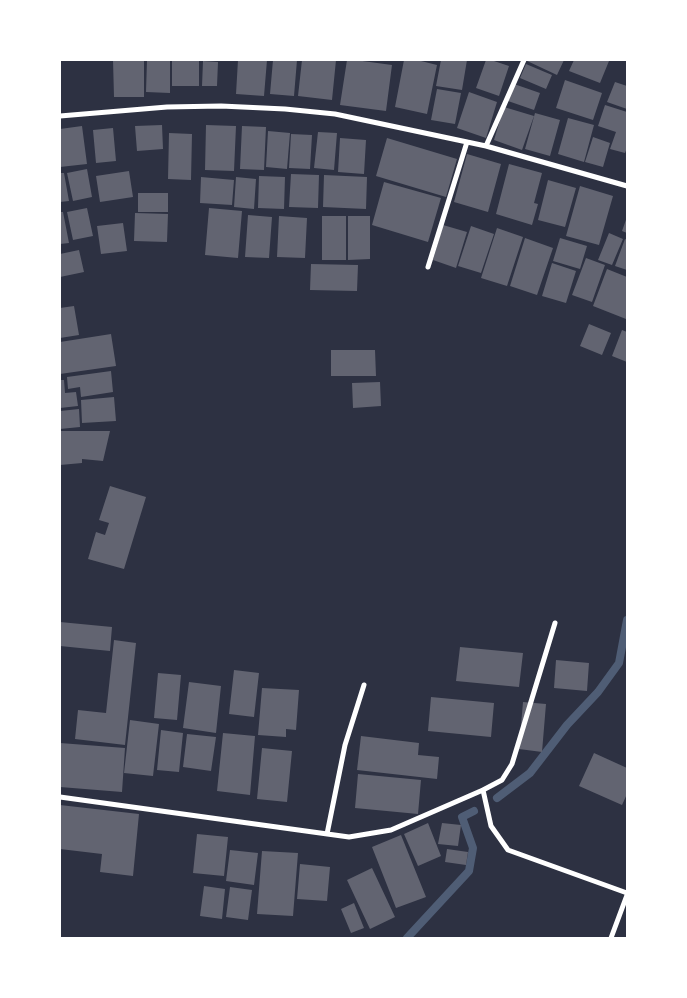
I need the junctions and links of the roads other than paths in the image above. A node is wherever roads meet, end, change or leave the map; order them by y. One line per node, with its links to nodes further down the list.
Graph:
1 (524, 60): 4 (street)
2 (60, 116): 3 (street)
3 (467, 142): 4 (street); 6 (street)
4 (486, 146): 5 (street)
5 (627, 186)
6 (428, 267)
7 (555, 623): 9 (street)
8 (364, 685): 11 (street)
9 (483, 790): 11 (street); 12 (street)
10 (60, 797): 11 (street)
11 (327, 834)
12 (627, 894): 13 (street)
13 (610, 938)

